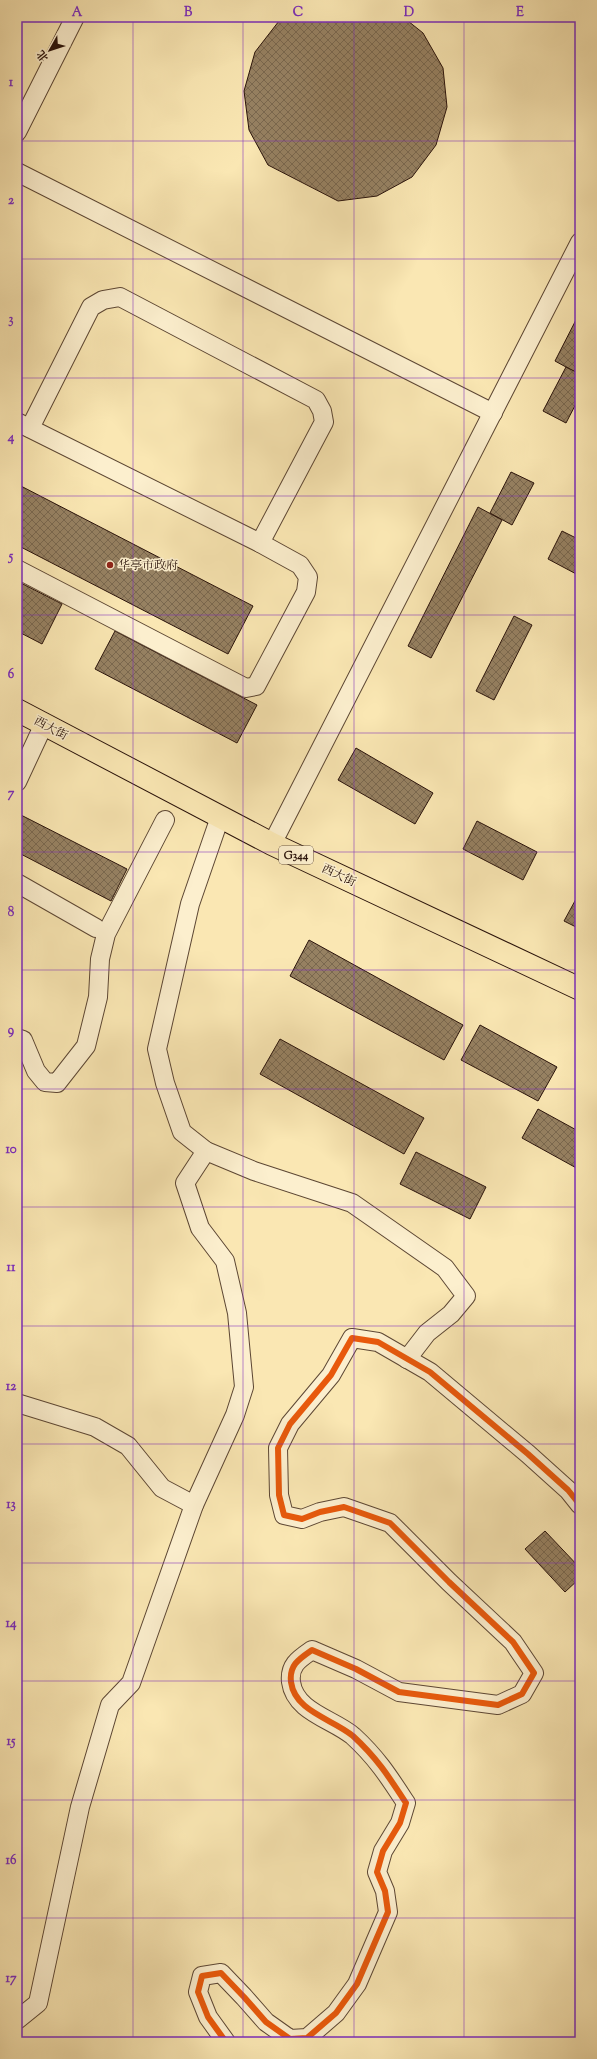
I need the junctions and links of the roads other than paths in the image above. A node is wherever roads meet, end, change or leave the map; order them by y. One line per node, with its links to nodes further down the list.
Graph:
1 (75, 17): 2 (street)
2 (17, 132)
3 (17, 172): 5 (street)
4 (580, 242): 5 (street)
5 (493, 413): 14 (street)
6 (24, 425): 7 (street); 7 (street)
7 (260, 543): 8 (street)
8 (17, 569)
9 (17, 710): 10 (highway, 西大街 / G344)
10 (44, 724): 11 (street); 12 (highway, 西大街 / G344)
11 (17, 782)
12 (220, 816): 14 (highway, 西大街 / G344); 19 (street)
13 (165, 820): 18 (street)
14 (272, 844): 17 (highway, 西大街 / G344)
15 (17, 883): 16 (street)
16 (96, 928)
17 (580, 989)
18 (17, 1038)
19 (206, 1151): 20 (street); 22 (street)
20 (407, 1359): 23 (street); 25 (street)
21 (17, 1403): 22 (street)
22 (194, 1505): 24 (street)
23 (580, 1505)
24 (17, 2020)
25 (226, 2042)

